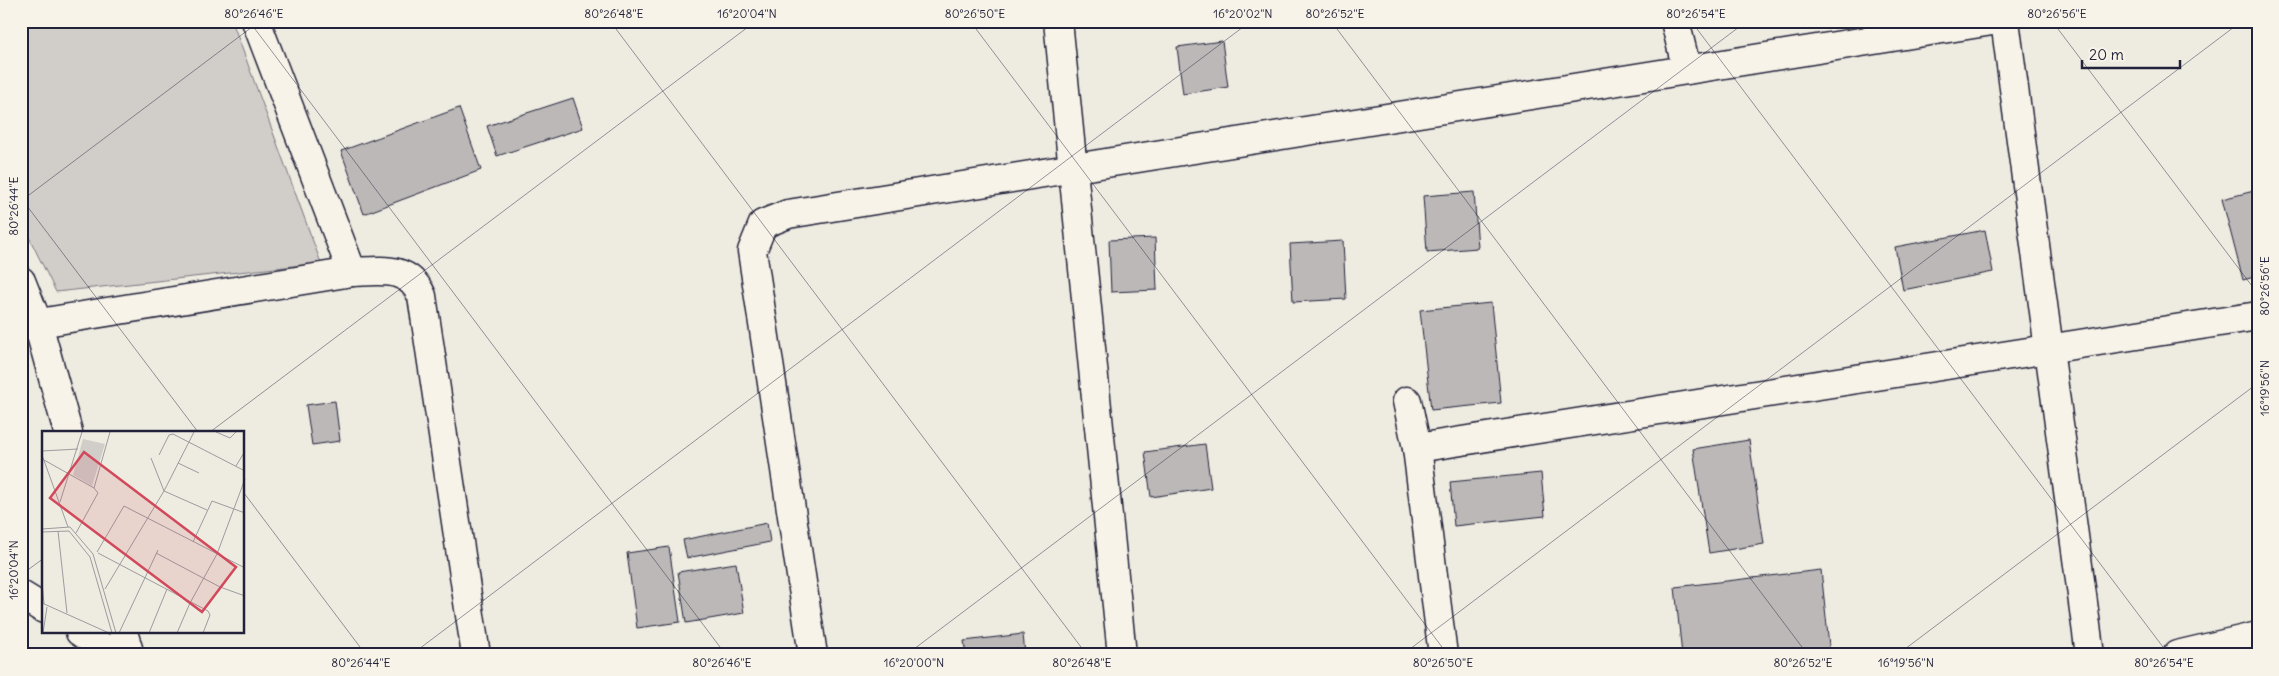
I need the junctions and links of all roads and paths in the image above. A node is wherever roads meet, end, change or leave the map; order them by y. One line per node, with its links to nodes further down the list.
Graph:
1 (256, 21): 8 (street)
2 (1058, 21): 7 (street)
3 (1675, 21): 6 (street)
4 (1992, 21): 6 (street)
5 (2005, 21): 12 (street)
6 (1686, 70): 7 (street)
7 (1071, 168): 24 (street); 25 (street)
8 (352, 272): 11 (street); 23 (street)
9 (21, 281): 11 (street)
10 (2258, 316): 12 (street)
11 (30, 325): 14 (street)
12 (2049, 350): 15 (street); 27 (street)
13 (1407, 401): 15 (street)
14 (68, 431)
15 (1417, 448): 26 (street)
16 (21, 594): 17 (street)
17 (42, 608)
18 (83, 634): 21 (street)
19 (125, 634): 22 (street)
20 (2258, 636): 28 (street)
21 (114, 655)
22 (130, 655)
23 (476, 655)
24 (813, 655)
25 (1122, 655)
26 (1443, 655)
27 (2090, 655)
28 (2178, 655)

